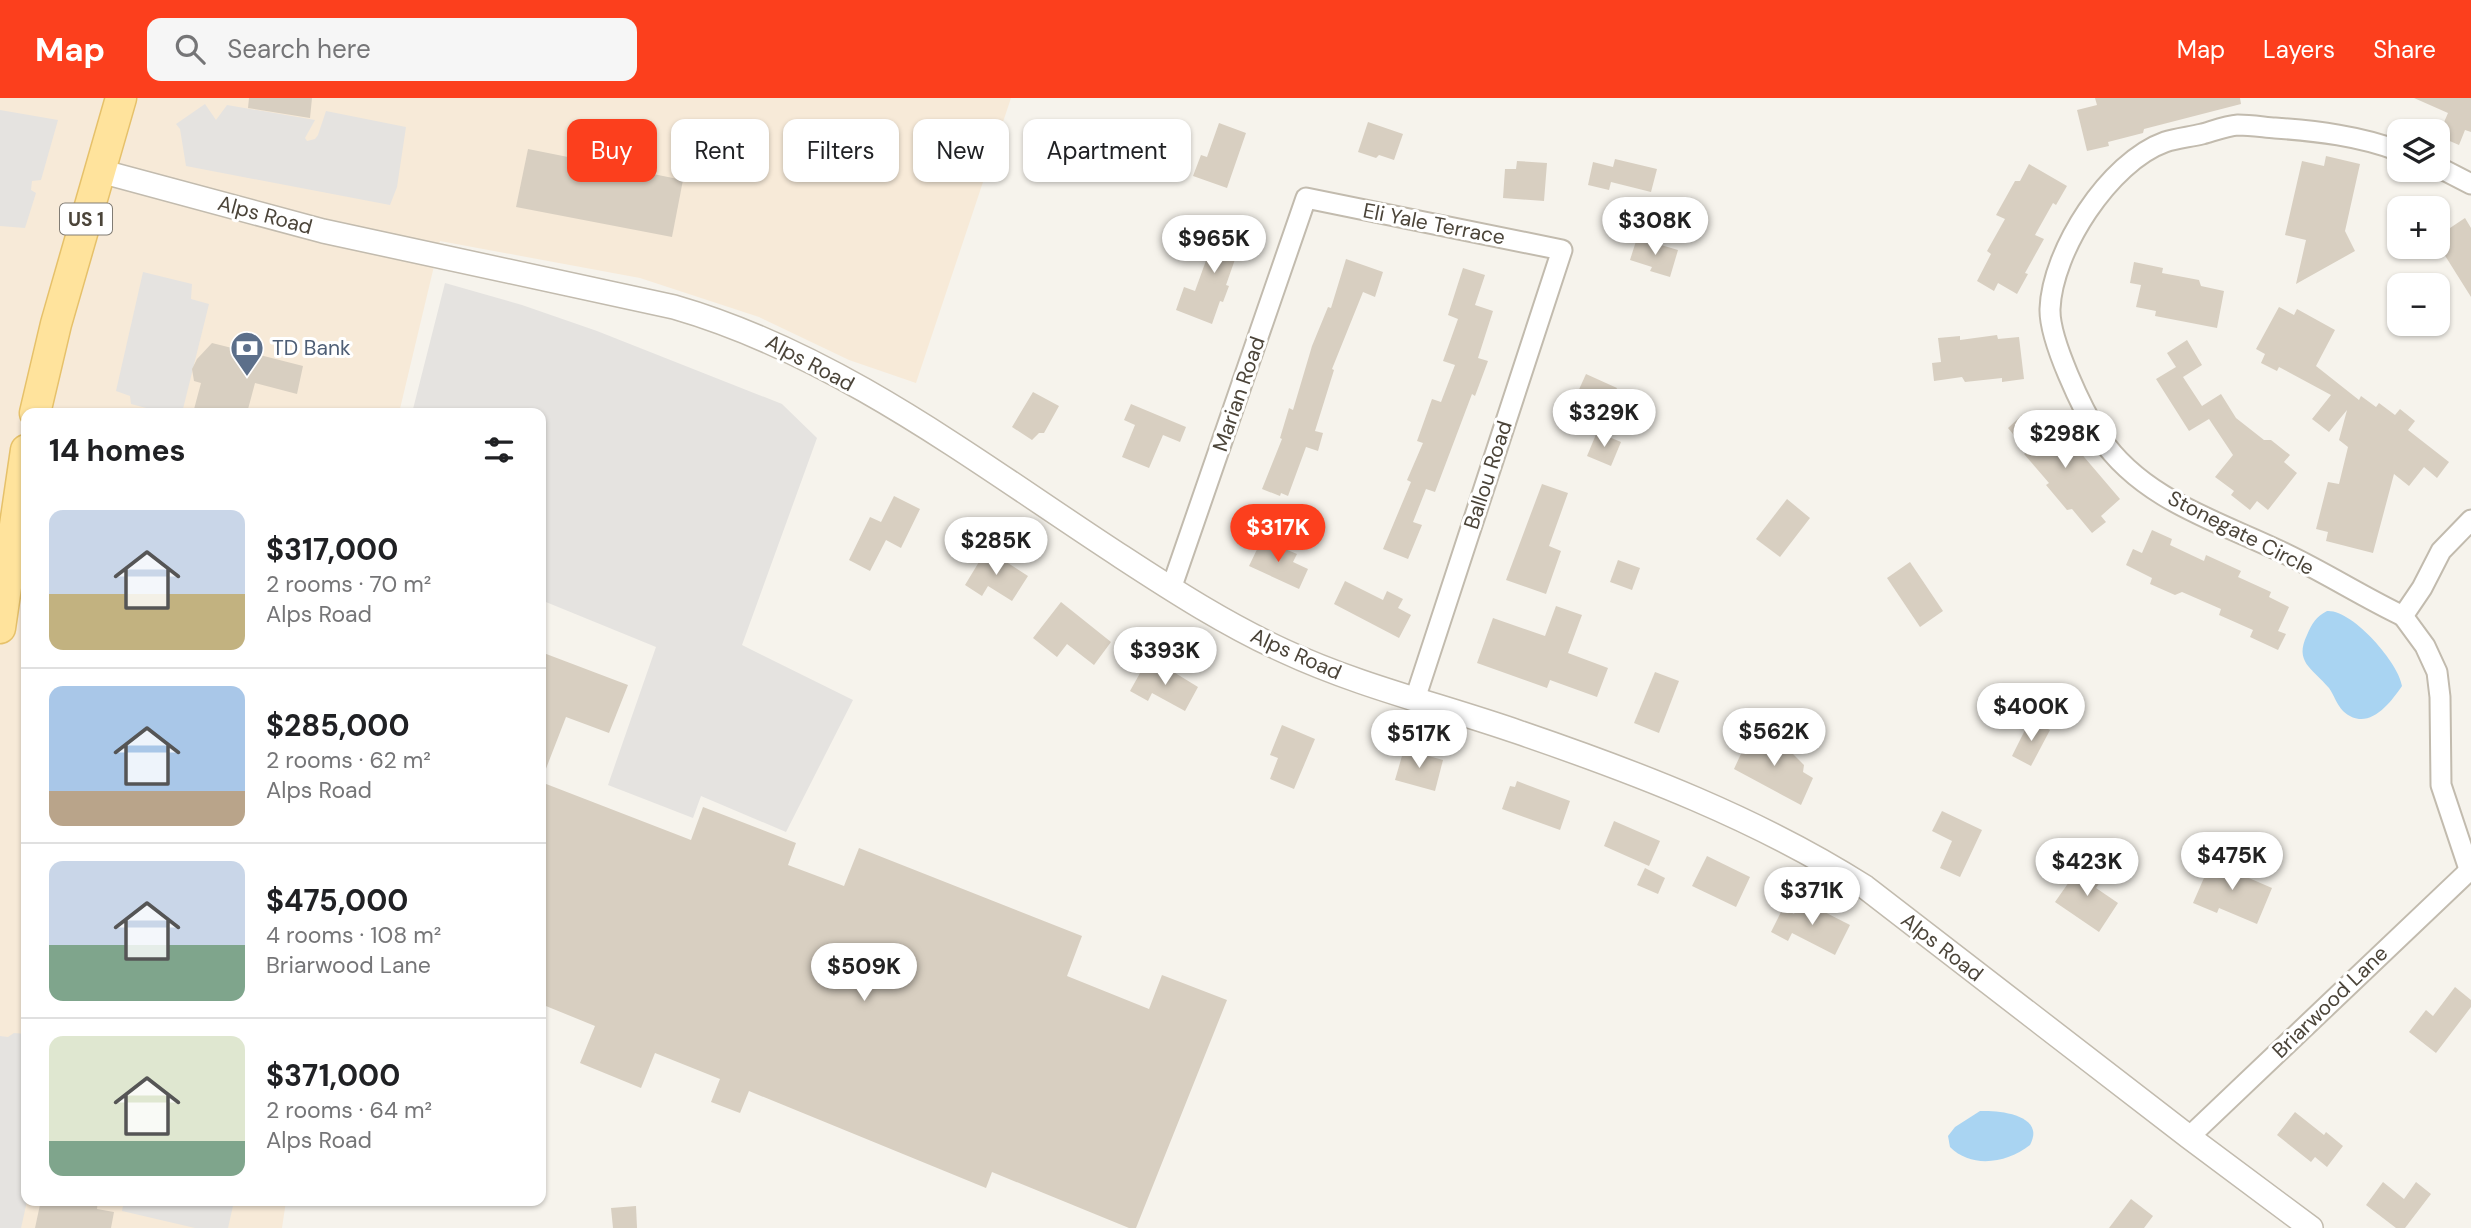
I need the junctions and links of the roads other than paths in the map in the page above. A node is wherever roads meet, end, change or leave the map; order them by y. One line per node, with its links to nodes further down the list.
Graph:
1 (121, 98): 3 (main road, US 1)
2 (2387, 147): 13 (street, Stonegate Circle)
3 (100, 171): 8 (main road, US 1); 12 (street, Alps Road)
4 (2450, 173): 5 (street)
5 (2471, 184)
6 (1306, 198): 7 (street, Eli Yale Terrace); 12 (street, Marian Road)
7 (1562, 250): 15 (street, Ballou Road)
8 (36, 408)
9 (21, 511): 11 (main road)
10 (2471, 520): 13 (street)
11 (18, 547): 14 (main road)
12 (1171, 589): 15 (street, Alps Road)
13 (2403, 616): 16 (street)
14 (0, 628)
15 (1415, 699): 17 (street, Alps Road)
16 (2470, 869): 17 (street, Briarwood Lane)
17 (2189, 1137): 18 (street, Alps Road)
18 (2311, 1228)

